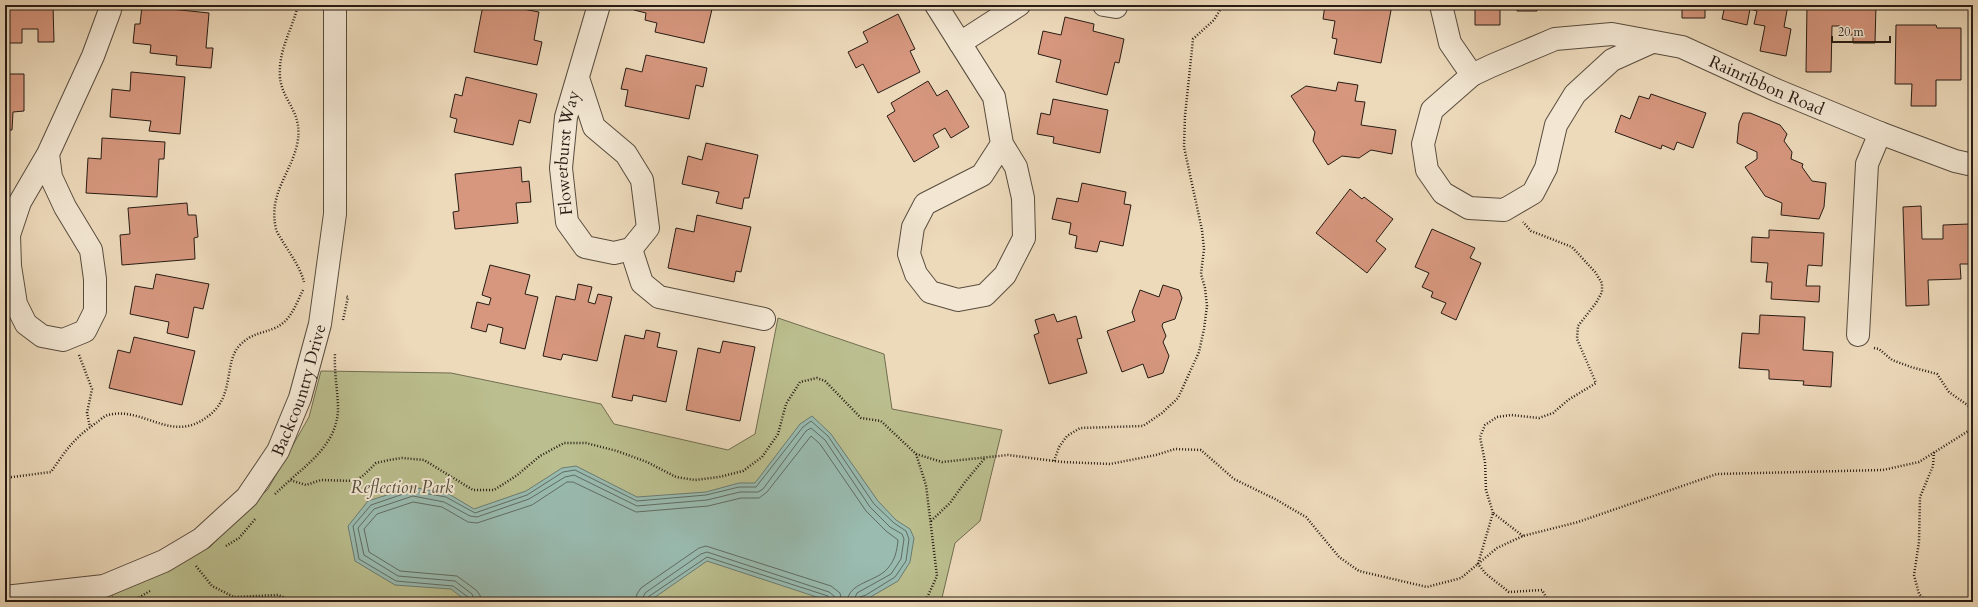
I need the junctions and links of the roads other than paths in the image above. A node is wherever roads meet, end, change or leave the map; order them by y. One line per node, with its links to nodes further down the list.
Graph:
1 (110, 5): 13 (street)
2 (335, 5): 18 (street, Backcountry Drive)
3 (599, 5): 10 (street, Flowerburst Way)
4 (936, 5): 8 (street)
5 (1019, 5): 8 (street)
6 (1441, 5): 9 (street)
7 (1652, 42): 9 (street, Rainribbon Road); 9 (street, Rainribbon Road); 11 (street, Rainribbon Road)
8 (960, 43): 12 (street)
9 (1472, 76)
10 (578, 78): 15 (street, Flowerburst Way); 15 (street, Flowerburst Way)
11 (1880, 134): 14 (street, Rainribbon Road); 17 (street)
12 (1002, 144): 12 (street)
13 (48, 154): 13 (street)
14 (1973, 165)
15 (631, 249): 16 (street)
16 (764, 319)
17 (1858, 335)
18 (105, 594): 19 (street, Backcountry Drive)
19 (5, 597)

